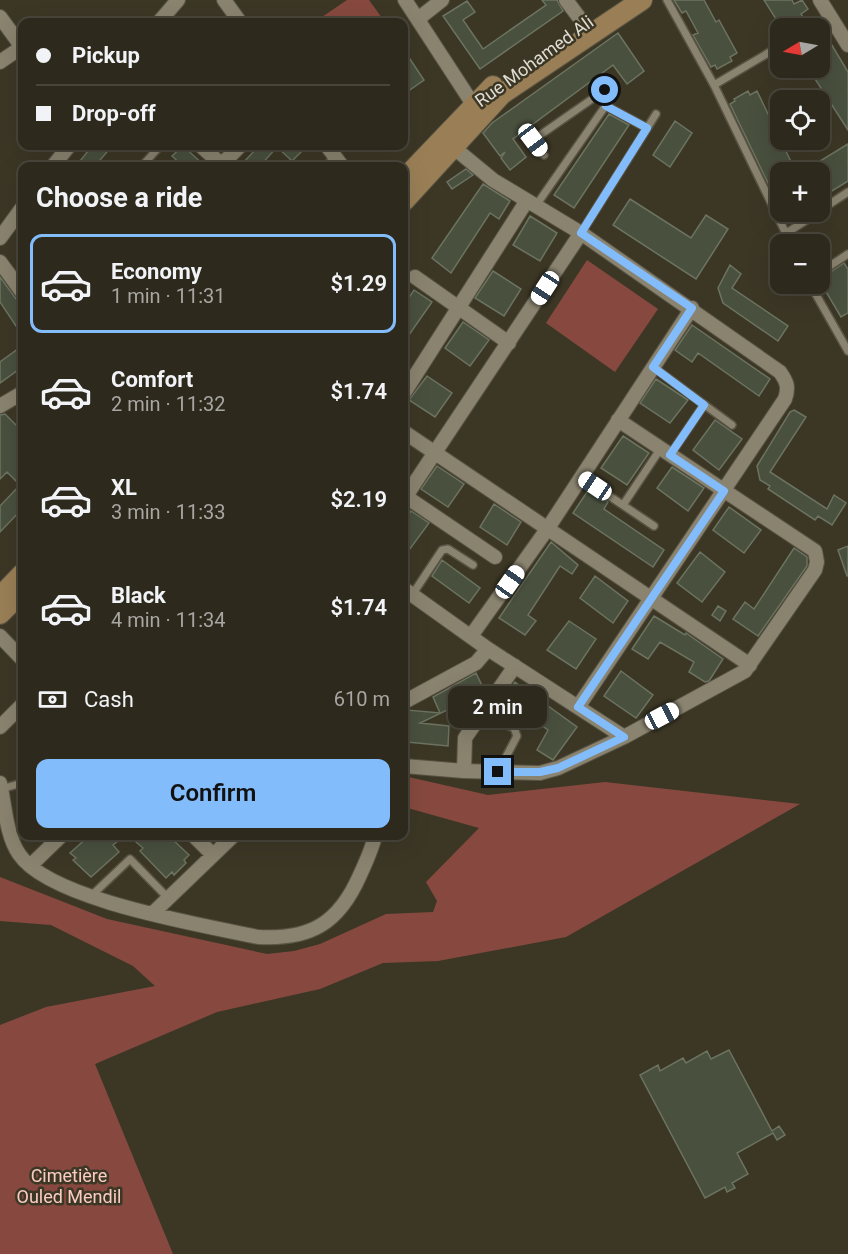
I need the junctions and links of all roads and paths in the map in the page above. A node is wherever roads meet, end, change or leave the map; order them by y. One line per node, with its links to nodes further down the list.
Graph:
1 (178, 0): 12 (street)
2 (224, 0): 13 (street)
3 (405, 0): 15 (street)
4 (442, 0): 15 (street)
5 (566, 0): 16 (street)
6 (619, 0): 16 (street, Rue Mohamed Ali)
7 (642, 0): 24 (street)
8 (667, 0): 22 (lane)
9 (820, 0): 10 (street)
10 (830, 16): 14 (lane); 17 (street)
11 (0, 17): 18 (street)
12 (162, 18)
13 (237, 18)
14 (826, 18)
15 (418, 19): 24 (street)
16 (584, 24): 24 (street, Rue Mohamed Ali)
17 (845, 35)
18 (18, 42)
19 (18, 50): 21 (street)
20 (770, 52): 22 (lane)
21 (0, 62)
22 (714, 85): 45 (lane)
23 (606, 106): 26 (lane); 32 (lane); 40 (lane)
24 (477, 111): 27 (street); 37 (street, Rue Mohamed Ali)
25 (656, 114): 26 (lane)
26 (647, 128): 44 (lane)
27 (453, 147): 39 (street); 40 (street)
28 (66, 150): 33 (street)
29 (156, 150): 34 (lane)
30 (205, 150): 35 (street)
31 (236, 150): 36 (street)
32 (544, 155)
33 (56, 162)
34 (146, 162)
35 (217, 162)
36 (225, 162)
37 (408, 175)
38 (848, 192): 41 (lane)
39 (408, 197)
40 (531, 204): 44 (street); 53 (street)
41 (830, 204)
42 (18, 213): 46 (street)
43 (803, 222): 45 (lane)
44 (581, 233): 54 (street); 56 (street)
45 (785, 234)
46 (0, 238)
47 (848, 254): 49 (lane)
48 (0, 262): 51 (street)
49 (830, 266)
50 (415, 278): 53 (street)
51 (18, 287)
52 (816, 294): 55 (lane)
53 (458, 306): 56 (street); 59 (street)
54 (692, 308): 58 (street); 69 (street)
55 (845, 340): 57 (lane)
56 (509, 343): 67 (street)
57 (848, 351)
58 (653, 367): 61 (lane); 63 (street)
59 (408, 387)
60 (18, 395): 62 (street)
61 (704, 405): 64 (lane); 66 (lane)
62 (0, 406)
63 (618, 420): 66 (street); 68 (street)
64 (732, 425)
65 (408, 435): 67 (street)
66 (666, 452): 69 (street); 72 (lane)
67 (436, 454): 70 (street); 74 (street)
68 (581, 477): 72 (lane); 74 (street)
69 (724, 491): 81 (street); 87 (street)
70 (408, 492)
71 (408, 501): 75 (street)
72 (623, 505): 73 (lane)
73 (654, 526)
74 (548, 528): 81 (street); 84 (street)
75 (495, 557)
76 (473, 565): 78 (lane)
77 (18, 578): 80 (street)
78 (408, 592): 84 (street)
79 (18, 596): 82 (street)
80 (0, 597)
81 (653, 599): 87 (street); 90 (street)
82 (0, 614)
83 (0, 636): 86 (street)
84 (471, 636): 85 (street)
85 (488, 649): 88 (street); 89 (street)
86 (18, 655)
87 (750, 664): 94 (street)
88 (515, 666): 90 (street); 96 (street)
89 (408, 700)
90 (578, 707): 94 (street)
91 (18, 709): 93 (street)
92 (497, 721): 97 (lane)
93 (0, 727)
94 (624, 737): 97 (street)
95 (408, 766): 96 (street)
96 (464, 771): 97 (street)
97 (498, 772)
98 (18, 784): 99 (lane)
99 (1, 786): 105 (street)
100 (57, 840): 105 (street)
101 (198, 840): 104 (street)
102 (229, 840): 104 (street)
103 (373, 840): 108 (street)
104 (213, 855): 107 (street)
105 (30, 866): 106 (street)
106 (90, 897): 107 (lane); 108 (street)
107 (168, 898): 108 (street)
108 (153, 913)

